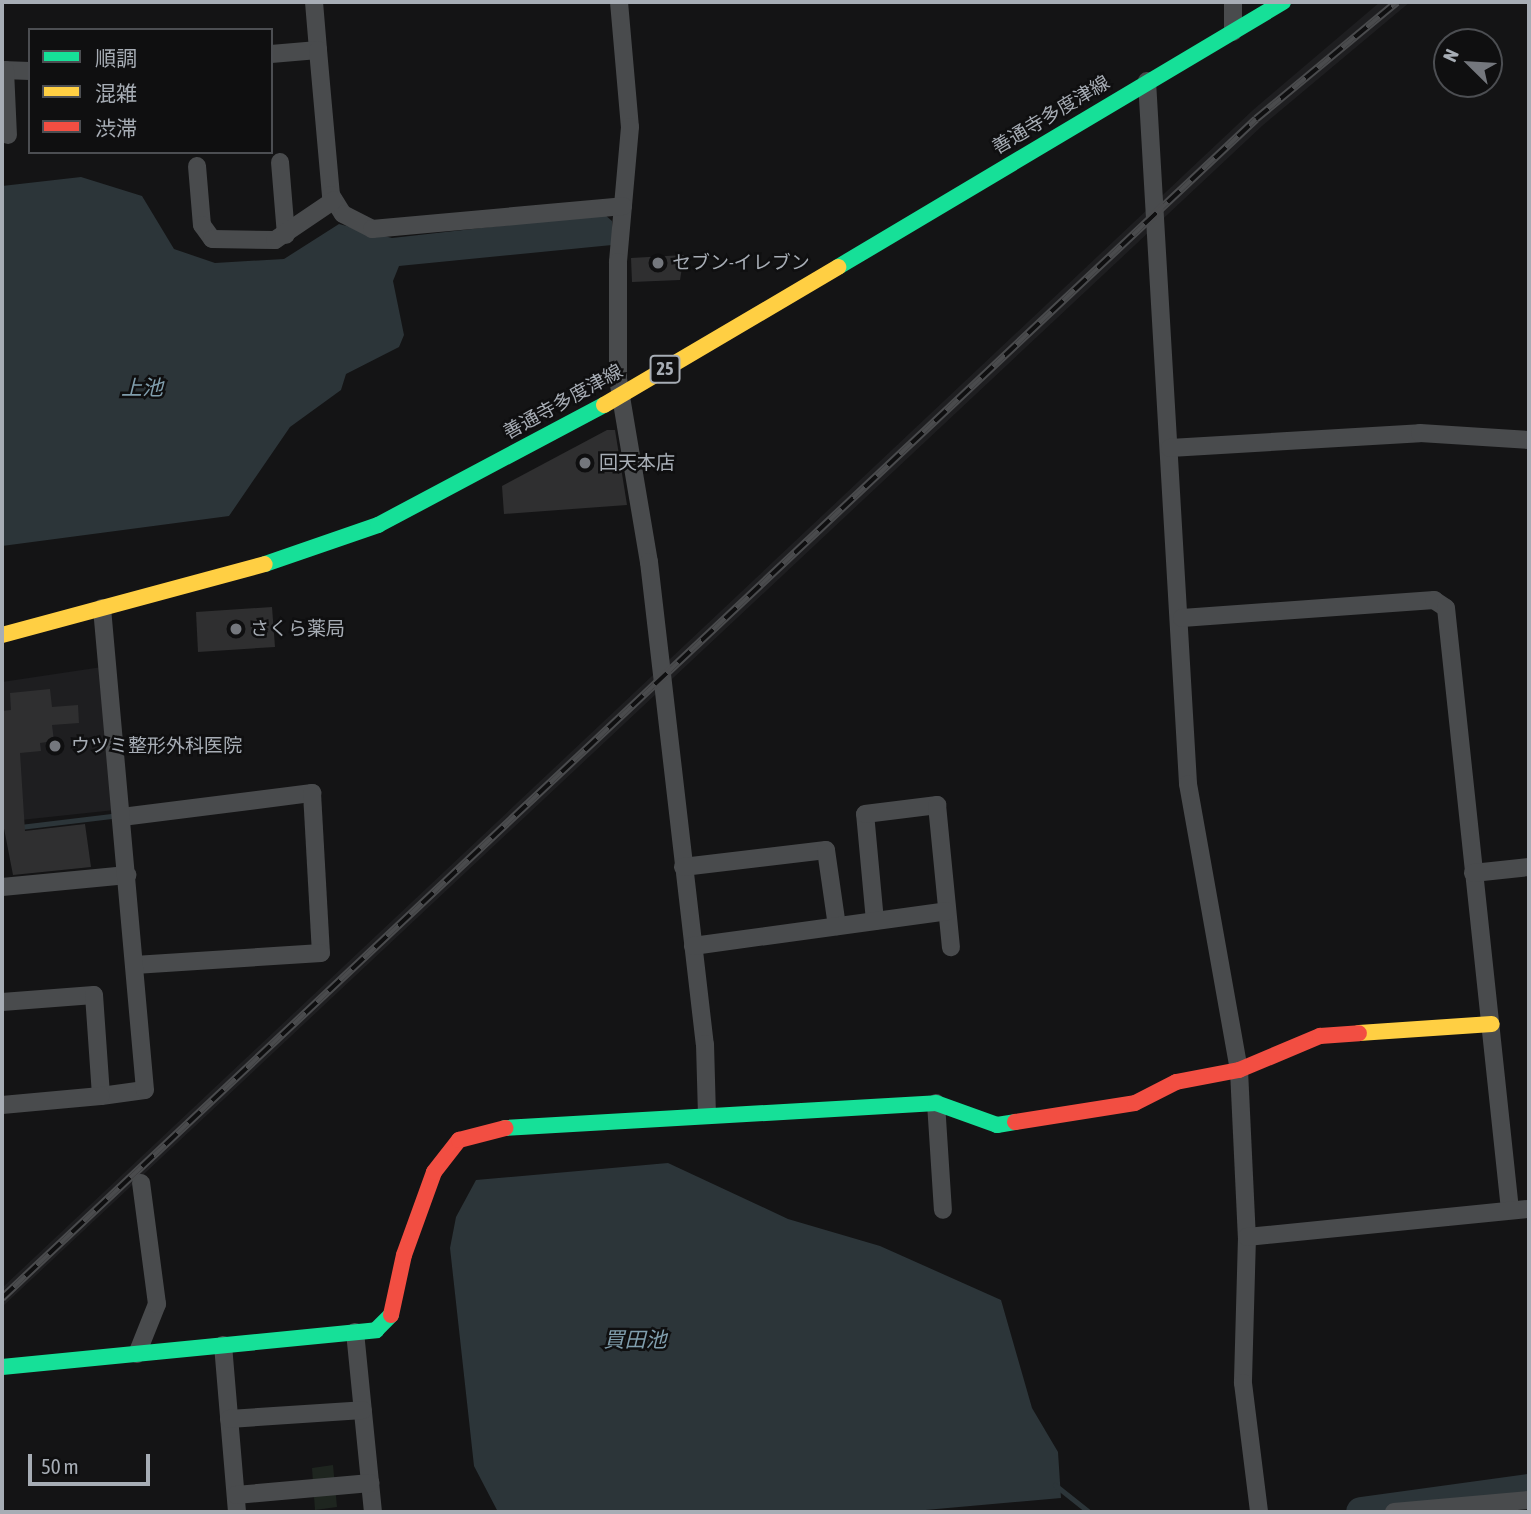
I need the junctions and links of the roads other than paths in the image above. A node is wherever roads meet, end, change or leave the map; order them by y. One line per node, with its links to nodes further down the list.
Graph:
1 (314, 2): 6 (street)
2 (619, 2): 15 (street)
3 (1233, 2): 5 (street)
4 (1283, 2): 5 (street, 善通寺多度津線 / 25)
5 (1233, 32): 10 (street, 善通寺多度津線 / 25)
6 (317, 50): 7 (street); 14 (street)
7 (273, 54)
8 (3, 70): 9 (street); 11 (street)
9 (28, 71)
10 (1147, 81): 17 (street, 善通寺多度津線 / 25); 19 (street)
11 (8, 135)
12 (280, 162): 16 (street)
13 (197, 166): 16 (street)
14 (334, 200): 15 (street); 16 (street)
15 (623, 206): 17 (street)
16 (286, 235)
17 (622, 395): 20 (street, 善通寺多度津線 / 25); 24 (street)
18 (1529, 440): 19 (street)
19 (1170, 448): 21 (street)
20 (102, 608): 22 (street, 善通寺多度津線 / 25); 23 (street)
21 (1182, 618): 26 (street); 37 (street)
22 (2, 635)
23 (122, 817): 27 (street); 34 (street)
24 (683, 867): 31 (street); 32 (street)
25 (1529, 867): 26 (street)
26 (1473, 873): 36 (street)
27 (127, 875): 28 (street); 34 (street)
28 (2, 887)
29 (947, 911): 30 (street); 30 (street); 33 (street)
30 (876, 921): 31 (street)
31 (837, 926): 32 (street)
32 (692, 946): 41 (street)
33 (951, 947)
34 (134, 965): 38 (street)
35 (9, 996): 38 (street)
36 (1492, 1024): 37 (street); 45 (street)
37 (1239, 1070): 39 (street); 46 (street)
38 (102, 1096): 40 (street)
39 (936, 1103): 41 (street); 44 (street)
40 (2, 1105)
41 (707, 1115): 47 (street)
42 (141, 1183): 49 (street)
43 (1529, 1209): 45 (street)
44 (943, 1210)
45 (1510, 1210): 46 (street)
46 (1247, 1237): 57 (street)
47 (355, 1332): 48 (street); 51 (street)
48 (223, 1345): 49 (street); 52 (street)
49 (137, 1354): 50 (street)
50 (2, 1367)
51 (363, 1410): 52 (street); 53 (street)
52 (229, 1419): 55 (street)
53 (370, 1483): 55 (street); 56 (street)
54 (1529, 1500): 58 (street)
55 (236, 1503)
56 (373, 1512)
57 (1259, 1512)
58 (1394, 1512)

